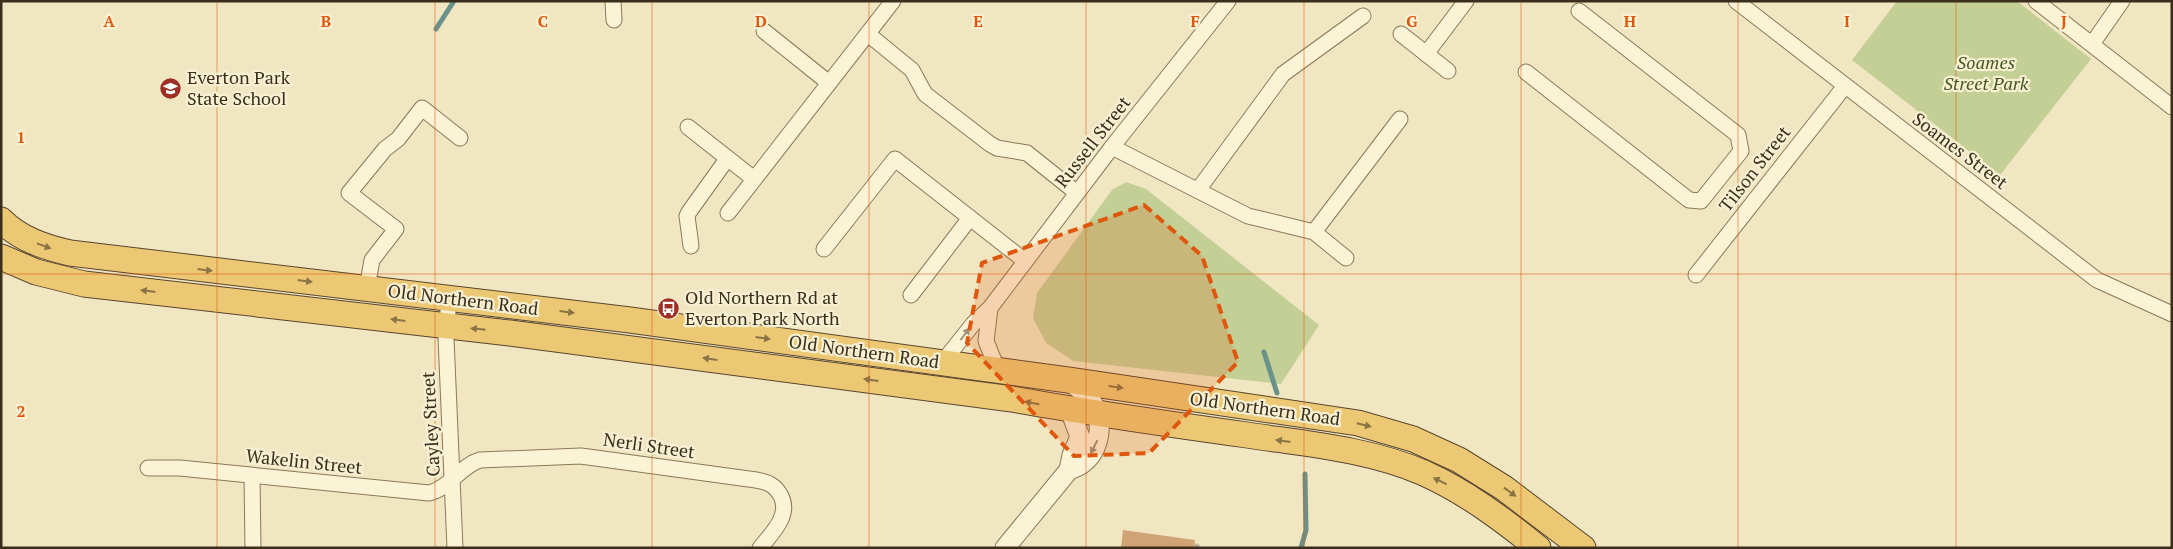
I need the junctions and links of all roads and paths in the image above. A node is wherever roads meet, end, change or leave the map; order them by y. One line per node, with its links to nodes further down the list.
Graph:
1 (614, 1): 10 (street)
2 (893, 1): 12 (street)
3 (1228, 1): 24 (street, Russell Street)
4 (1466, 1): 15 (street)
5 (1736, 1): 19 (street, Soames Street)
6 (2036, 1): 14 (street)
7 (2122, 1): 14 (street)
8 (1579, 10): 17 (street)
9 (1363, 16): 27 (street)
10 (614, 20)
11 (764, 31): 18 (street)
12 (868, 34): 18 (street); 28 (street)
13 (1400, 34): 15 (street)
14 (2092, 44): 20 (street)
15 (1426, 54): 16 (street)
16 (1448, 72)
17 (1526, 72)
18 (829, 83): 26 (street)
19 (1844, 86): 38 (street, Tilson Street); 44 (street, Soames Street)
20 (2172, 107)
21 (1400, 119): 32 (street)
22 (688, 127): 25 (street)
23 (460, 138): 39 (street)
24 (1112, 147): 27 (street); 28 (street, Russell Street)
25 (728, 159): 26 (street); 33 (street)
26 (754, 179): 29 (street)
27 (1198, 190): 32 (street)
28 (1077, 193): 37 (street, Russell Street)
29 (728, 213)
30 (970, 218): 34 (street); 37 (street); 40 (street)
31 (2, 221): 39 (highway, Old Northern Road, one-way to 39)
32 (1314, 232): 36 (street)
33 (691, 246)
34 (824, 249)
35 (1, 257): 45 (highway, Old Northern Road, one-way to 35)
36 (1346, 258)
37 (1025, 261): 43 (street, Russell Street)
38 (1696, 275)
39 (367, 288): 41 (highway, Old Northern Road)
40 (911, 295)
41 (449, 298): 42 (highway, Old Northern Road); 45 (street, Cayley Street)
42 (498, 304): 46 (highway); 47 (highway, Old Northern Road, one-way to 47)
43 (990, 308): 47 (street, Russell Street, one-way to 43); 48 (street, Russell Street)
44 (2172, 314)
45 (447, 326): 46 (highway, Old Northern Road, one-way to 45); 55 (street, Cayley Street)
46 (510, 333): 50 (highway, Old Northern Road, one-way to 46)
47 (942, 362): 48 (highway, Old Northern Road)
48 (998, 371): 49 (highway, Old Northern Road)
49 (1068, 380): 51 (street); 61 (highway, Old Northern Road, one-way to 61)
50 (1070, 410): 51 (highway, Old Northern Road); 53 (street)
51 (1098, 414): 53 (street, one-way to 53); 60 (highway, Old Northern Road, one-way to 51)
52 (148, 468): 54 (street, Wakelin Street)
53 (1069, 470): 59 (street)
54 (252, 476): 55 (street, Wakelin Street); 56 (street)
55 (453, 479): 57 (street, Cayley Street); 58 (street, Nerli Street)
56 (254, 548)
57 (455, 548)
58 (760, 548)
59 (1005, 548)
60 (1538, 548)
61 (1583, 548)

